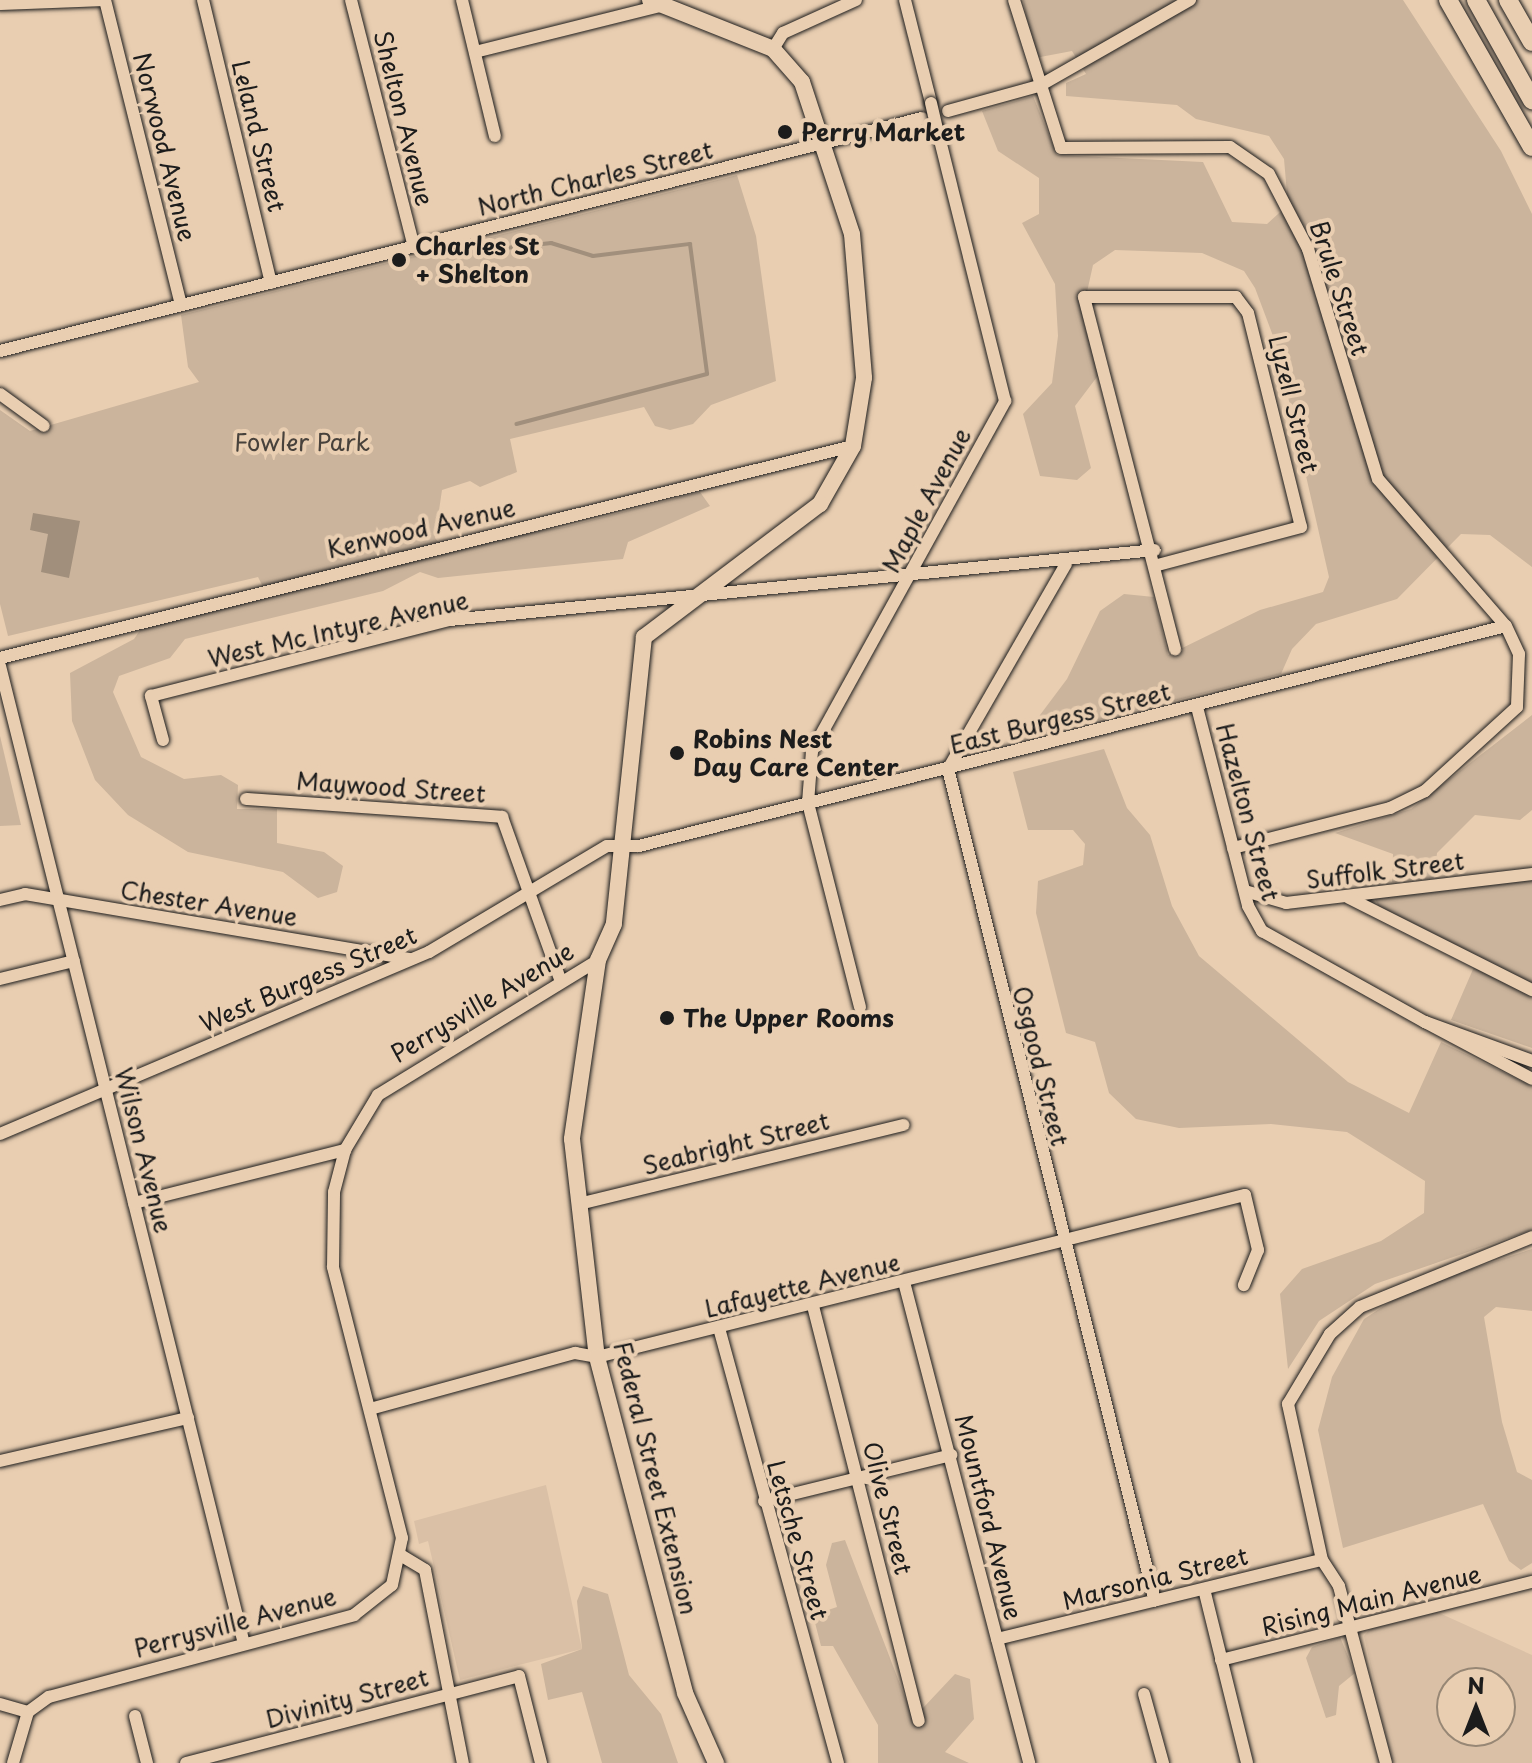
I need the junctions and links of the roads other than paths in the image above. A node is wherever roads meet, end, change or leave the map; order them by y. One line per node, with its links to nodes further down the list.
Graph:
1 (105, 0): 14 (street); 28 (street, Norwood Avenue)
2 (203, 0): 27 (street, Leland Street)
3 (351, 0): 26 (street, Shelton Avenue)
4 (462, 0): 18 (street)
5 (856, 0): 17 (street)
6 (905, 0): 36 (street, Maple Avenue, bridge)
7 (1014, 0): 19 (street)
8 (1190, 0): 19 (street)
9 (1448, 0): 25 (highway)
10 (1476, 0): 20 (highway)
11 (1508, 0): 16 (highway)
12 (1522, 0): 15 (highway)
13 (657, 3): 17 (main road, Perrysville Avenue); 18 (street)
14 (0, 4)
15 (1532, 18)
16 (1532, 42)
17 (773, 49): 24 (main road, Perrysville Avenue)
18 (475, 52): 23 (street)
19 (1039, 86): 21 (street); 38 (street, Brule Street)
20 (1532, 100)
21 (948, 111)
22 (922, 118): 24 (street, North Charles Street)
23 (495, 136)
24 (824, 142): 26 (street, North Charles Street); 32 (main road, Perrysville Avenue)
25 (1532, 147)
26 (414, 247): 27 (street, North Charles Street)
27 (271, 283): 28 (street, North Charles Street)
28 (181, 304): 29 (street, North Charles Street)
29 (0, 351)
30 (0, 394): 31 (street)
31 (44, 426)
32 (853, 446): 37 (main road, Perrysville Avenue); 40 (street, Kenwood Avenue)
33 (1155, 550): 34 (street, West Mc Intyre Avenue); 35 (street); 35 (street, Lyzell Street)
34 (1066, 564): 36 (street, West Mc Intyre Avenue); 44 (street)
35 (1158, 565): 39 (street)
36 (909, 578): 37 (street, West Mc Intyre Avenue); 46 (street, Maple Avenue)
37 (680, 602): 43 (street, West Mc Intyre Avenue); 47 (main road, Perrysville Avenue)
38 (1506, 626): 42 (street, East Burgess Street); 48 (street)
39 (1175, 649)
40 (0, 658)
41 (0, 666): 54 (street, Wilson Avenue)
42 (1197, 707): 44 (street, East Burgess Street); 48 (street, Hazelton Street)
43 (163, 740)
44 (948, 769): 46 (street, East Burgess Street); 72 (street, Osgood Street)
45 (246, 799): 51 (street, Maywood Street)
46 (808, 803): 47 (street, East Burgess Street); 61 (street, Maple Avenue)
47 (622, 846): 51 (street, West Burgess Street); 56 (main road, Perrysville Avenue)
48 (1233, 848): 50 (street, Hazelton Street)
49 (1532, 874): 52 (street, Suffolk Street)
50 (1245, 891): 52 (street, Suffolk Street); 62 (street, Hazelton Street)
51 (525, 893): 55 (street, West Burgess Street); 59 (street, Maywood Street)
52 (1347, 897): 60 (street)
53 (0, 900): 54 (street, Chester Avenue)
54 (59, 901): 55 (street, Chester Avenue); 57 (street, Wilson Avenue)
55 (411, 959): 65 (street, West Burgess Street)
56 (598, 960): 59 (street, Perrysville Avenue); 70 (main road, Federal Street Extension)
57 (74, 961): 58 (street); 65 (street, Wilson Avenue)
58 (0, 979)
59 (561, 982): 68 (street, Perrysville Avenue)
60 (1532, 990)
61 (860, 1007)
62 (1425, 1022): 63 (street); 64 (street)
63 (1532, 1061)
64 (1532, 1079)
65 (106, 1089): 67 (street, West Burgess Street); 69 (street, Wilson Avenue)
66 (904, 1125): 70 (street, Seabright Street)
67 (0, 1134)
68 (345, 1150): 69 (street); 78 (street, Perrysville Avenue)
69 (134, 1203): 79 (street, Wilson Avenue)
70 (579, 1204): 77 (main road, Federal Street Extension)
71 (1532, 1237): 85 (street)
72 (1061, 1243): 73 (street, Lafayette Avenue); 74 (street, Lafayette Avenue); 88 (street, Osgood Street)
73 (904, 1282): 75 (street, Lafayette Avenue); 80 (street, Mountford Avenue)
74 (1244, 1285)
75 (813, 1306): 76 (street, Lafayette Avenue); 82 (street, Olive Street)
76 (719, 1328): 77 (street, Lafayette Avenue); 83 (street, Letsche Street)
77 (597, 1357): 78 (street, Lafayette Avenue); 104 (main road, Federal Street Extension)
78 (370, 1409): 84 (street, Perrysville Avenue)
79 (188, 1418): 81 (street); 91 (street, Wilson Avenue)
80 (951, 1455): 82 (street); 90 (street, Mountford Avenue)
81 (0, 1461)
82 (858, 1477): 83 (street); 98 (street, Olive Street)
83 (764, 1501): 105 (street, Letsche Street)
84 (402, 1556): 91 (street, Perrysville Avenue); 93 (street)
85 (1322, 1560): 87 (street, Marsonia Street); 89 (street)
86 (1532, 1582): 89 (street, Rising Main Avenue)
87 (1204, 1589): 88 (street, Marsonia Street); 92 (street)
88 (1155, 1601): 90 (street, Marsonia Street)
89 (1351, 1627): 92 (street, Rising Main Avenue); 109 (street)
90 (997, 1639): 106 (street, Mountford Avenue)
91 (244, 1644): 96 (street, Perrysville Avenue)
92 (1221, 1660): 108 (street)
93 (452, 1693): 101 (street, Divinity Street); 102 (street); 103 (street, Divinity Street)
94 (1144, 1694): 107 (street)
95 (0, 1704): 96 (street)
96 (28, 1712): 99 (street)
97 (135, 1716): 100 (street)
98 (919, 1721)
99 (13, 1763)
100 (147, 1763)
101 (186, 1763)
102 (463, 1763)
103 (541, 1763)
104 (716, 1763)
105 (838, 1763)
106 (1029, 1763)
107 (1163, 1763)
108 (1247, 1763)
109 (1386, 1763)

